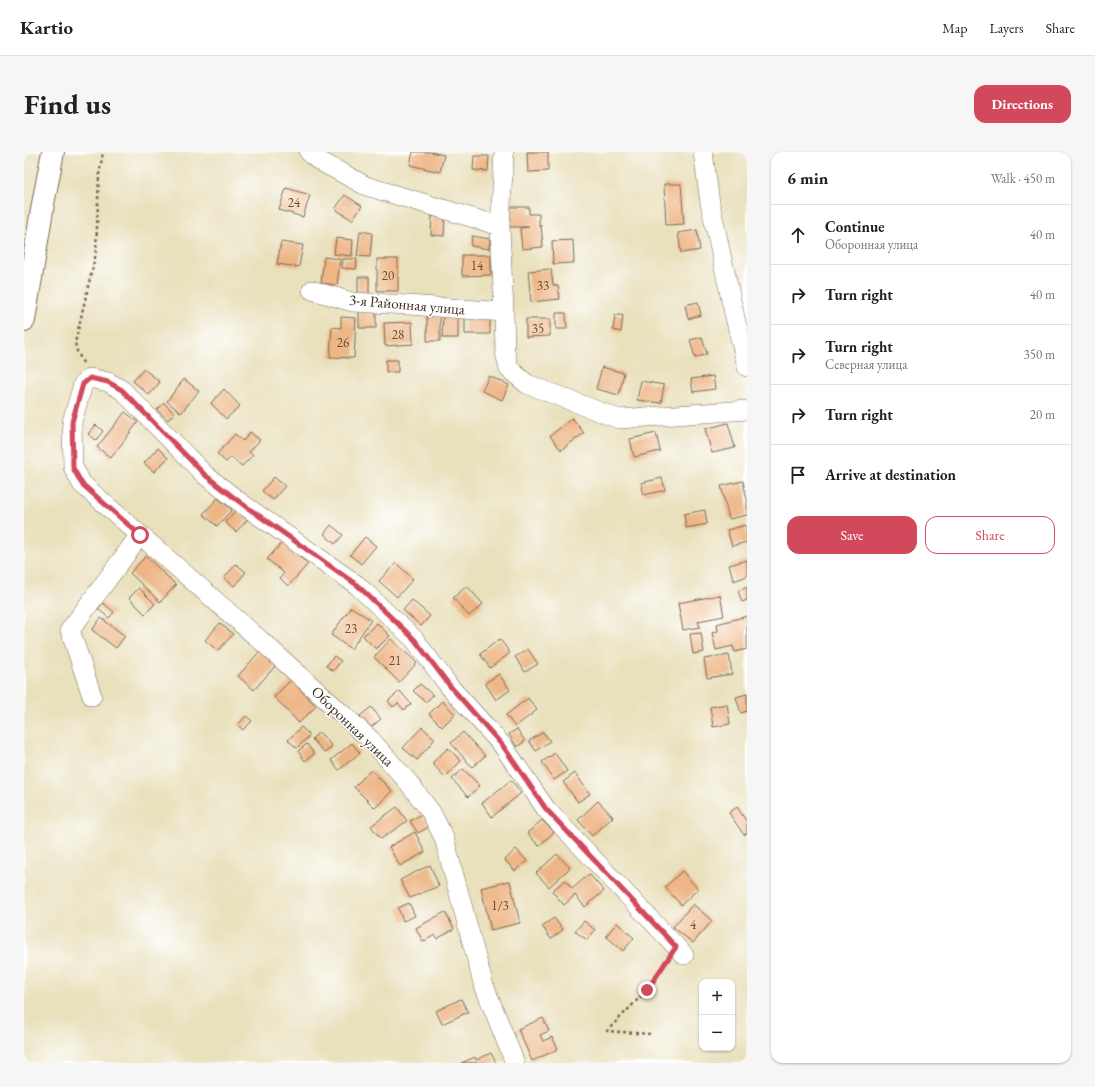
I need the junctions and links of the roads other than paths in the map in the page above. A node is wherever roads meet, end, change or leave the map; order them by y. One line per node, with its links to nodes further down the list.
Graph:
1 (54, 152): 8 (main road)
2 (309, 152): 5 (street)
3 (504, 152): 5 (street)
4 (703, 152): 9 (street)
5 (500, 226): 7 (street)
6 (312, 290): 7 (street, 3-я Районная улица)
7 (504, 312): 10 (street)
8 (24, 320)
9 (747, 367)
10 (747, 410)
11 (140, 535): 12 (street); 13 (street, Оборонная улица); 14 (street, Оборонная улица)
12 (92, 696)
13 (680, 951)
14 (515, 1063)

